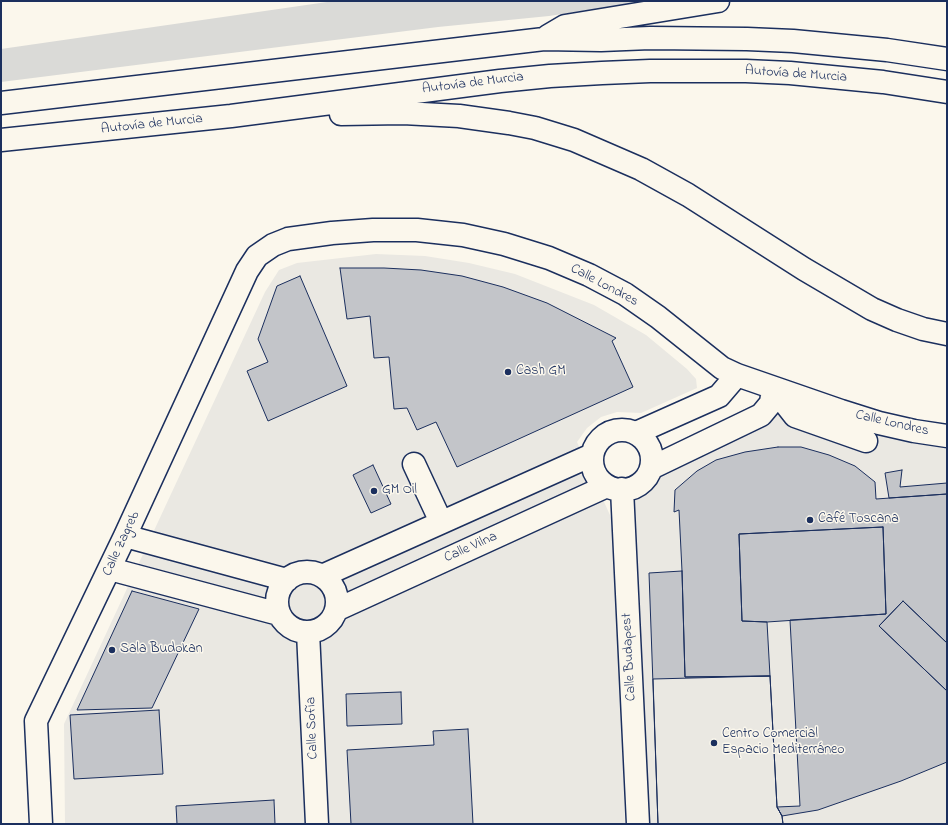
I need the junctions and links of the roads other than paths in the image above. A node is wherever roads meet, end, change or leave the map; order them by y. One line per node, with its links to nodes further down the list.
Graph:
1 (718, 1): 2 (main road)
2 (544, 39): 3 (main road); 5 (main road)
3 (947, 59)
4 (947, 92): 6 (main road, Autovía de Murcia)
5 (1, 103)
6 (231, 116): 7 (main road, Autovía de Murcia); 9 (main road)
7 (1, 140)
8 (247, 271): 10 (main road, Calle Londres); 20 (main road, Calle Zagreb)
9 (947, 334)
10 (737, 375): 11 (main road, Calle Londres); 12 (main road)
11 (773, 388): 13 (main road, Calle Londres); 14 (main road); 17 (main road)
12 (636, 433): 15 (main road); 17 (main road)
13 (947, 436)
14 (866, 440)
15 (592, 455): 18 (main road); 19 (main road)
16 (414, 464): 19 (main road)
17 (651, 468): 18 (main road)
18 (615, 488): 24 (main road, Calle Vilna); 29 (main road, Calle Budapest)
19 (441, 522): 22 (main road)
20 (126, 536): 21 (main road, Calle Zagreb); 23 (main road)
21 (110, 569): 25 (main road); 27 (main road, Calle Zagreb)
22 (322, 576): 23 (main road); 24 (main road)
23 (287, 580): 25 (main road)
24 (336, 610): 26 (main road)
25 (279, 614): 26 (main road)
26 (308, 632): 28 (main road, Calle Sofía)
27 (41, 824)
28 (317, 824)
29 (638, 824)

